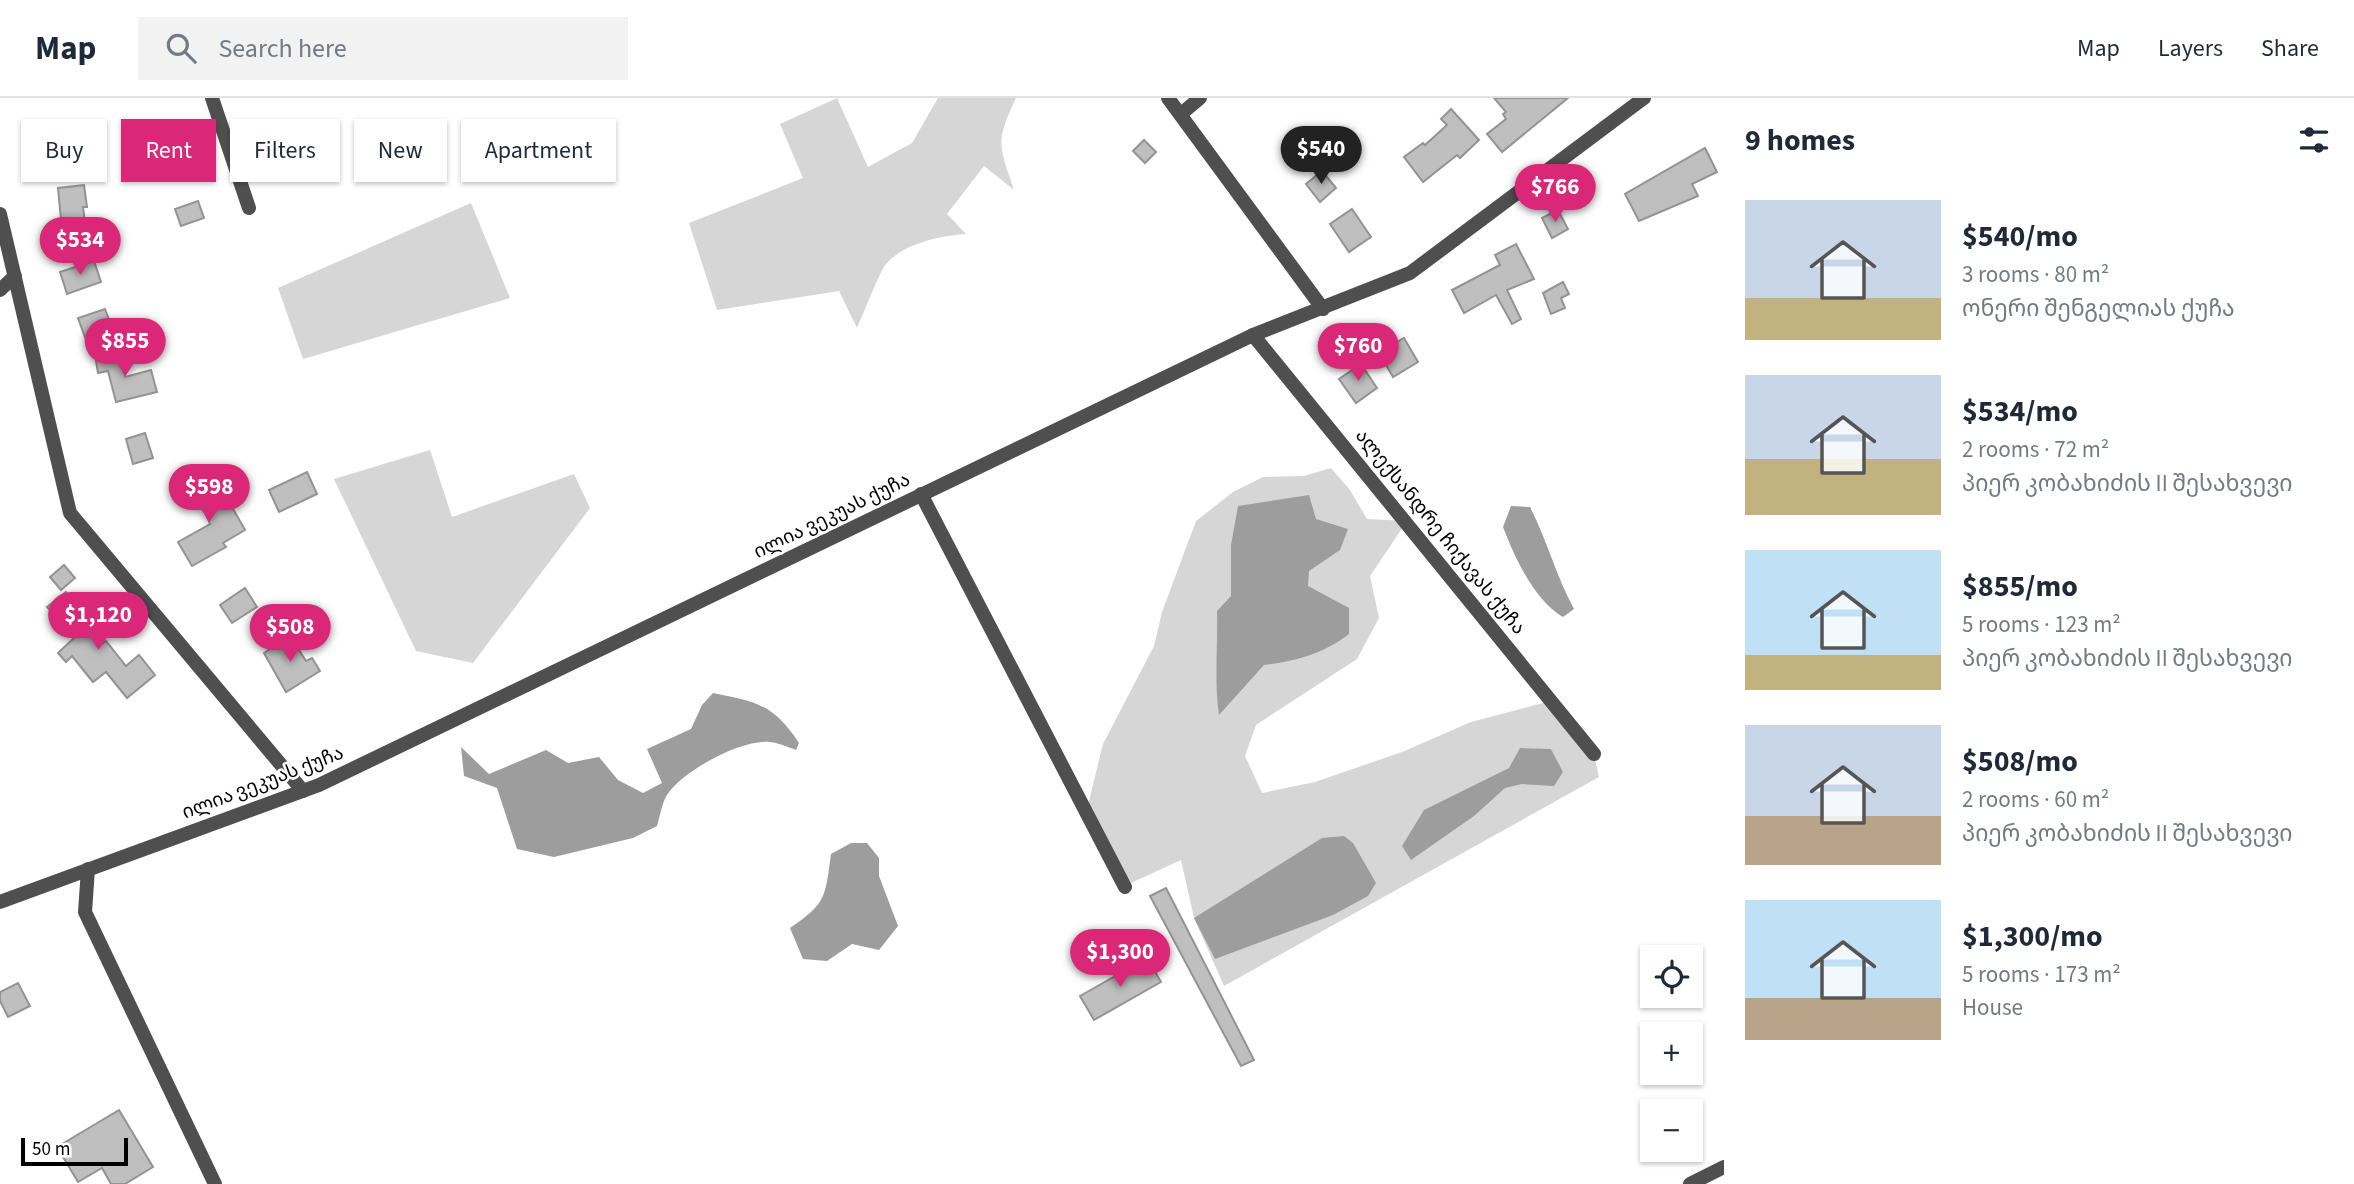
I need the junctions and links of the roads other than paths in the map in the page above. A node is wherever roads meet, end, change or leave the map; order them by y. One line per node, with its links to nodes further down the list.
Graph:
1 (212, 98): 6 (street)
2 (1168, 98): 5 (street)
3 (1200, 98): 5 (street)
4 (1644, 98): 10 (street, ილია ვეკუას ქუჩა)
5 (1181, 114): 10 (street)
6 (249, 208)
7 (0, 214): 8 (street)
8 (15, 276): 9 (street); 14 (street)
9 (0, 290)
10 (1323, 309): 11 (street, ილია ვეკუას ქუჩა)
11 (1254, 335): 12 (street, ილია ვეკუას ქუჩა); 13 (street, ალექსანდრე ჩიქავას ქუჩა)
12 (921, 495): 14 (street, ილია ვეკუას ქუჩა); 16 (street)
13 (1594, 754)
14 (303, 791): 15 (street, ილია ვეკუას ქუჩა)
15 (88, 869): 17 (street, ილია ვეკუას ქუჩა); 19 (street)
16 (1125, 887)
17 (0, 902)
18 (1724, 1167): 20 (street)
19 (215, 1184)
20 (1690, 1184)

